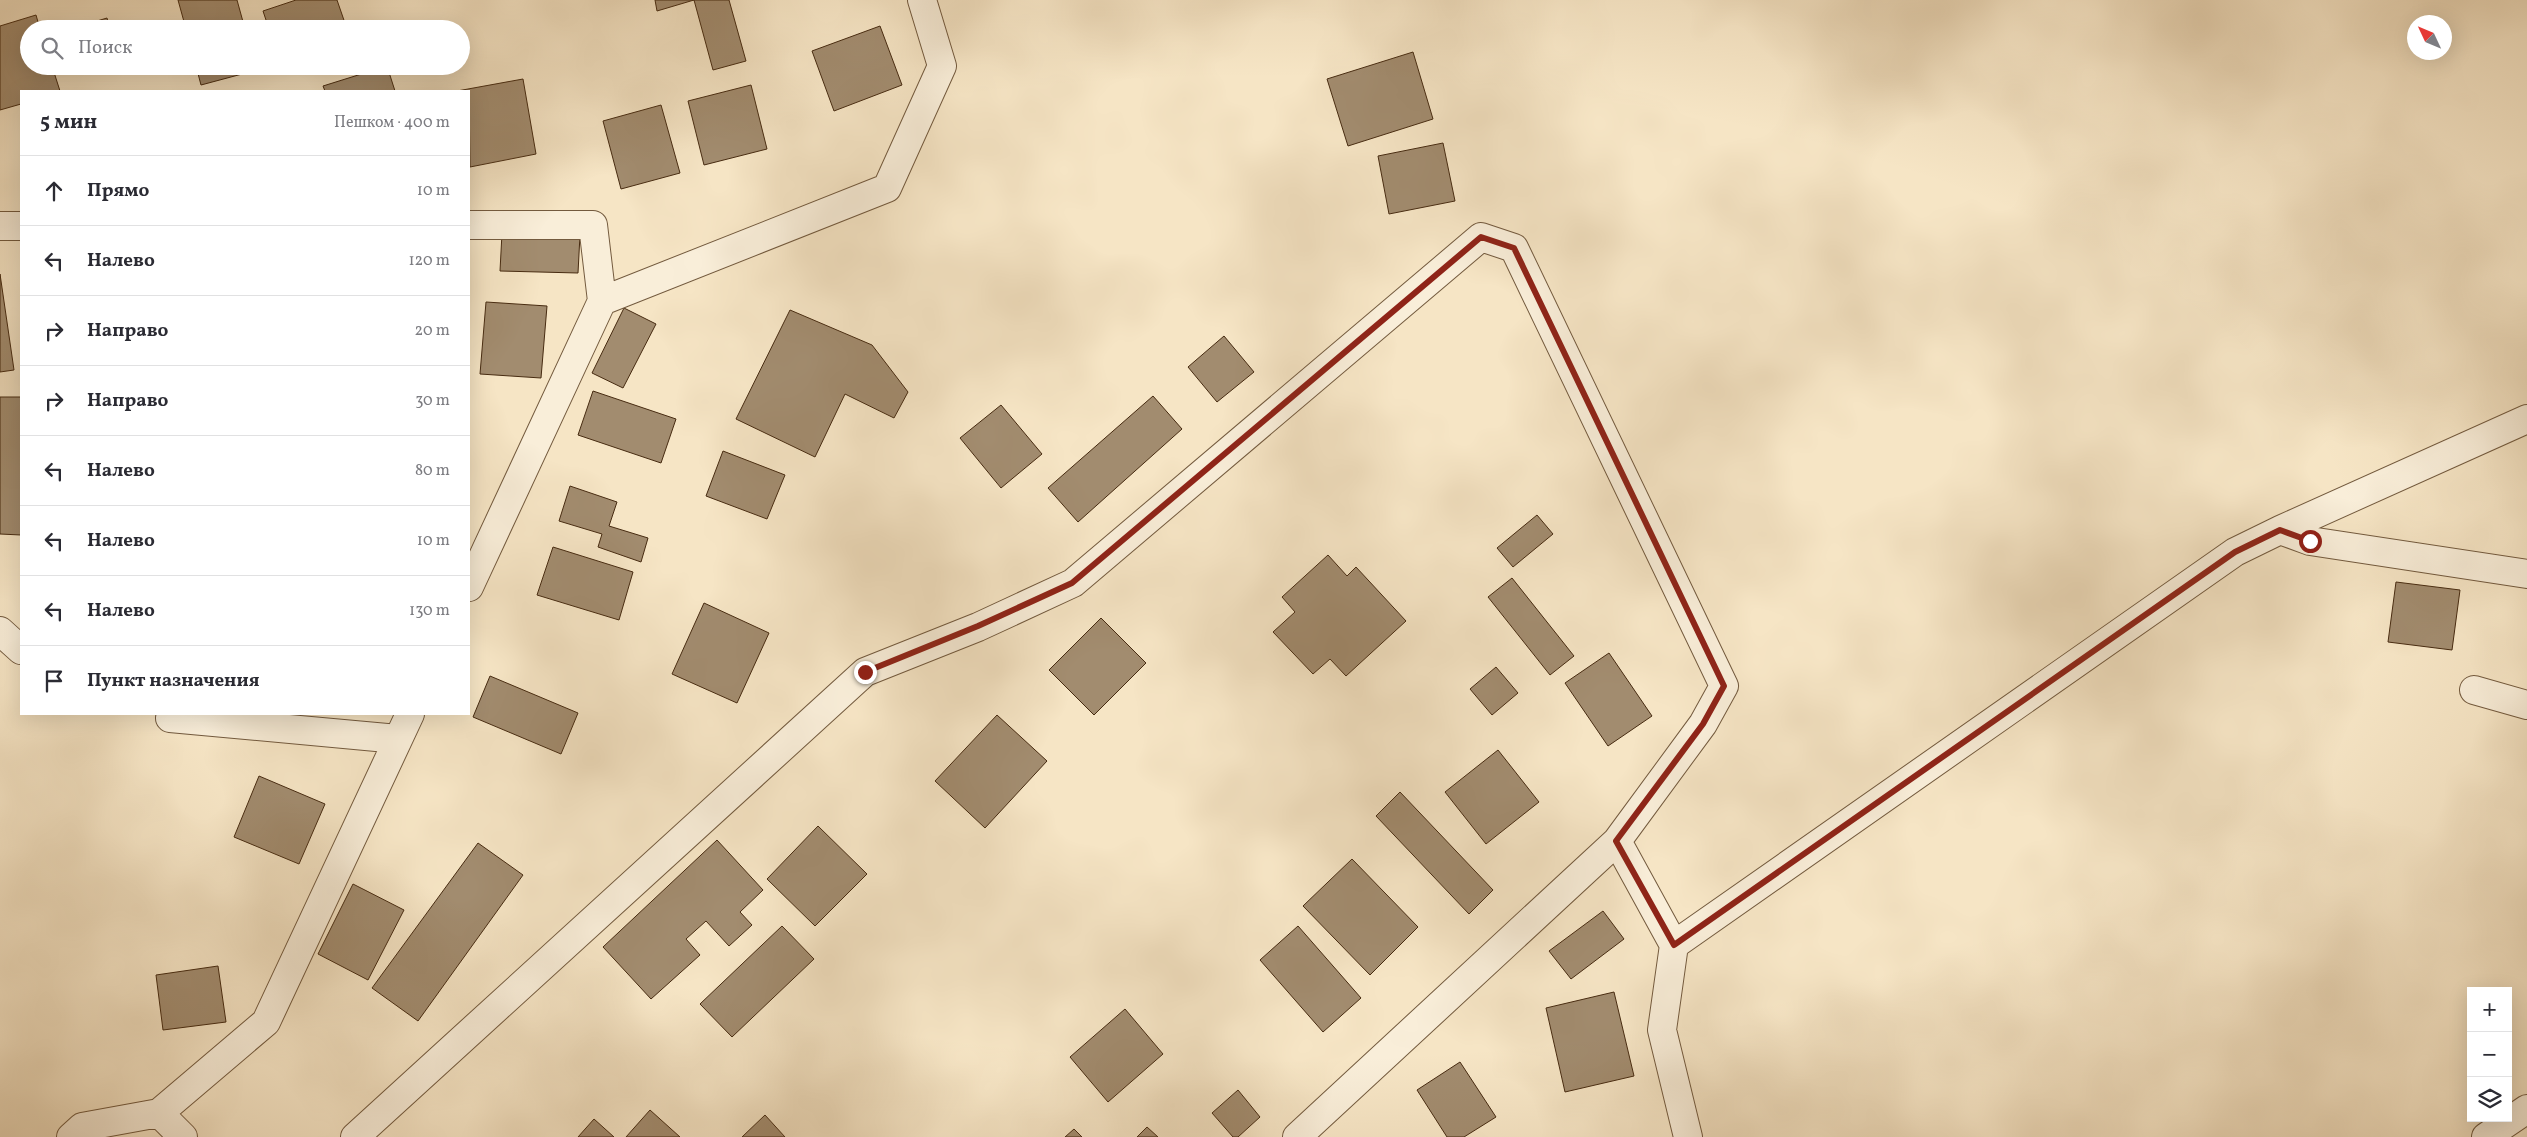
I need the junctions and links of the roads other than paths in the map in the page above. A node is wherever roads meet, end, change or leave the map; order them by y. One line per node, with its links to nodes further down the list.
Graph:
1 (922, 0): 5 (street)
2 (470, 225): 5 (street)
3 (0, 226): 4 (street)
4 (20, 226)
5 (602, 301): 9 (street)
6 (2527, 419): 7 (street)
7 (2280, 530): 8 (street); 18 (street)
8 (2527, 574)
9 (470, 585)
10 (0, 631): 11 (street)
11 (20, 649)
12 (2474, 690): 13 (street)
13 (2527, 706)
14 (410, 715): 16 (street)
15 (170, 718): 16 (street)
16 (398, 739): 20 (street)
17 (1616, 841): 18 (street); 23 (street); 24 (street)
18 (1674, 945): 25 (street)
19 (2527, 1109): 26 (street)
20 (159, 1113): 21 (street); 22 (street)
21 (71, 1137)
22 (182, 1137)
23 (355, 1137)
24 (1297, 1137)
25 (1688, 1137)
26 (2486, 1137)

